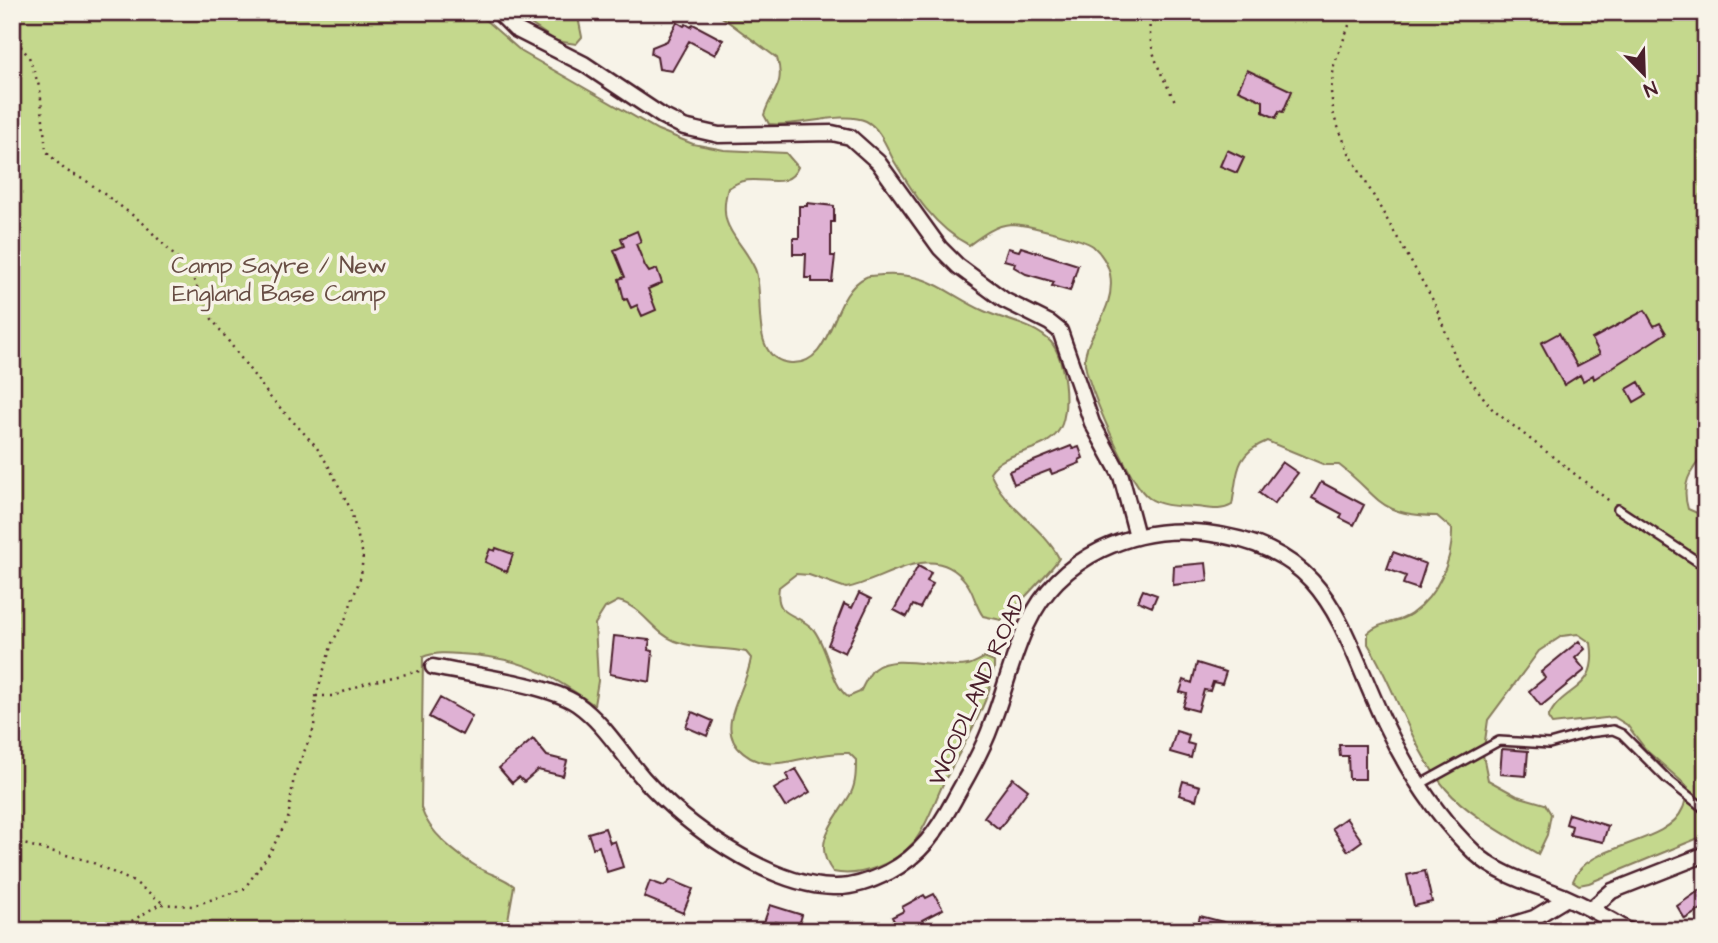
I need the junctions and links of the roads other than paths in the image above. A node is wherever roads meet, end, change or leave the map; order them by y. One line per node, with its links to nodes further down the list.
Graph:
1 (498, 12): 3 (street)
2 (1618, 509): 4 (lane)
3 (1137, 536): 5 (street, WOODLAND ROAD); 6 (street, WOODLAND ROAD)
4 (1706, 567)
5 (433, 667)
6 (1419, 785): 7 (lane); 9 (street, WOODLAND ROAD)
7 (1706, 810)
8 (1706, 854): 10 (street)
9 (1567, 898): 10 (street, WOODLAND ROAD); 11 (street)
10 (1591, 909): 12 (street, WOODLAND ROAD)
11 (1491, 931)
12 (1629, 931)

